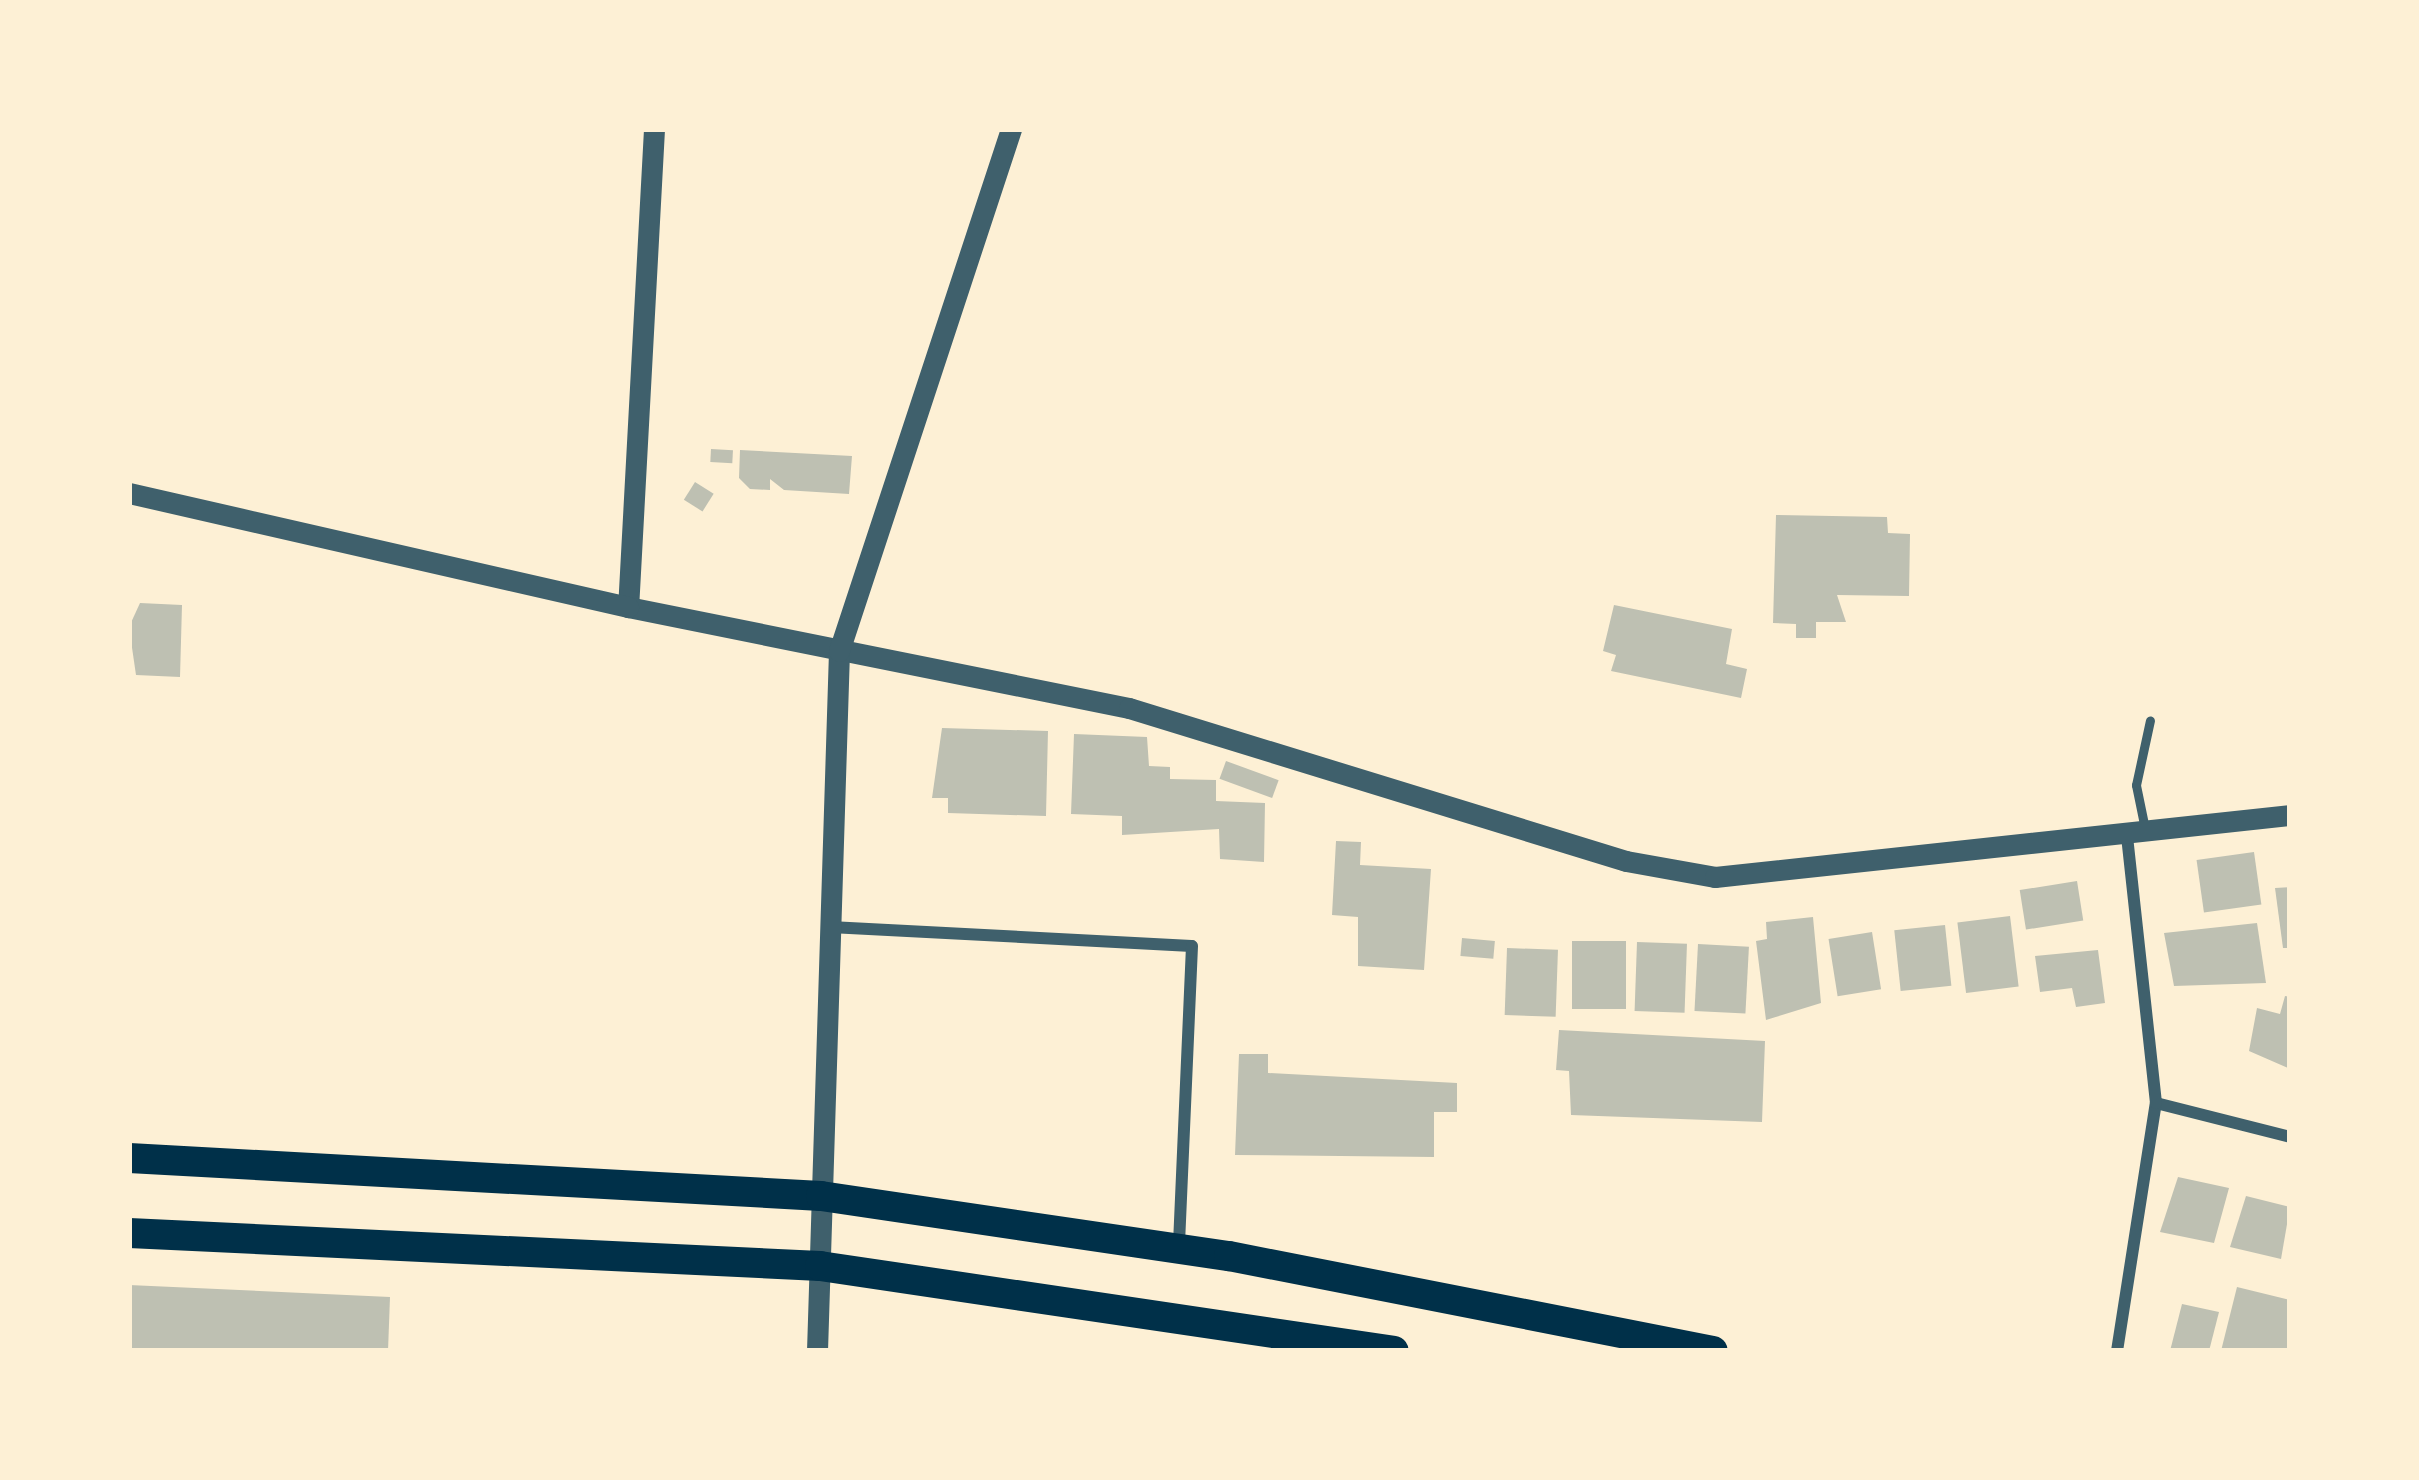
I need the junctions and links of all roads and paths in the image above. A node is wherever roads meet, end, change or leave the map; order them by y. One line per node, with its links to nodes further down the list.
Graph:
1 (655, 129): 4 (street)
2 (1011, 129): 5 (street)
3 (129, 494): 4 (street)
4 (628, 607): 5 (street)
5 (839, 651): 8 (street); 9 (street)
6 (2150, 720): 8 (lane)
7 (2290, 815): 8 (street)
8 (2136, 836): 10 (street)
9 (830, 927): 13 (street); 15 (street)
10 (2156, 1103): 11 (street); 20 (street)
11 (2290, 1137)
12 (129, 1158): 13 (main road)
13 (821, 1196): 15 (main road); 16 (street)
14 (129, 1233): 16 (main road)
15 (1179, 1249): 19 (main road)
16 (820, 1267): 17 (street); 18 (main road)
17 (817, 1351)
18 (1394, 1351)
19 (1713, 1351)
20 (2116, 1351)

